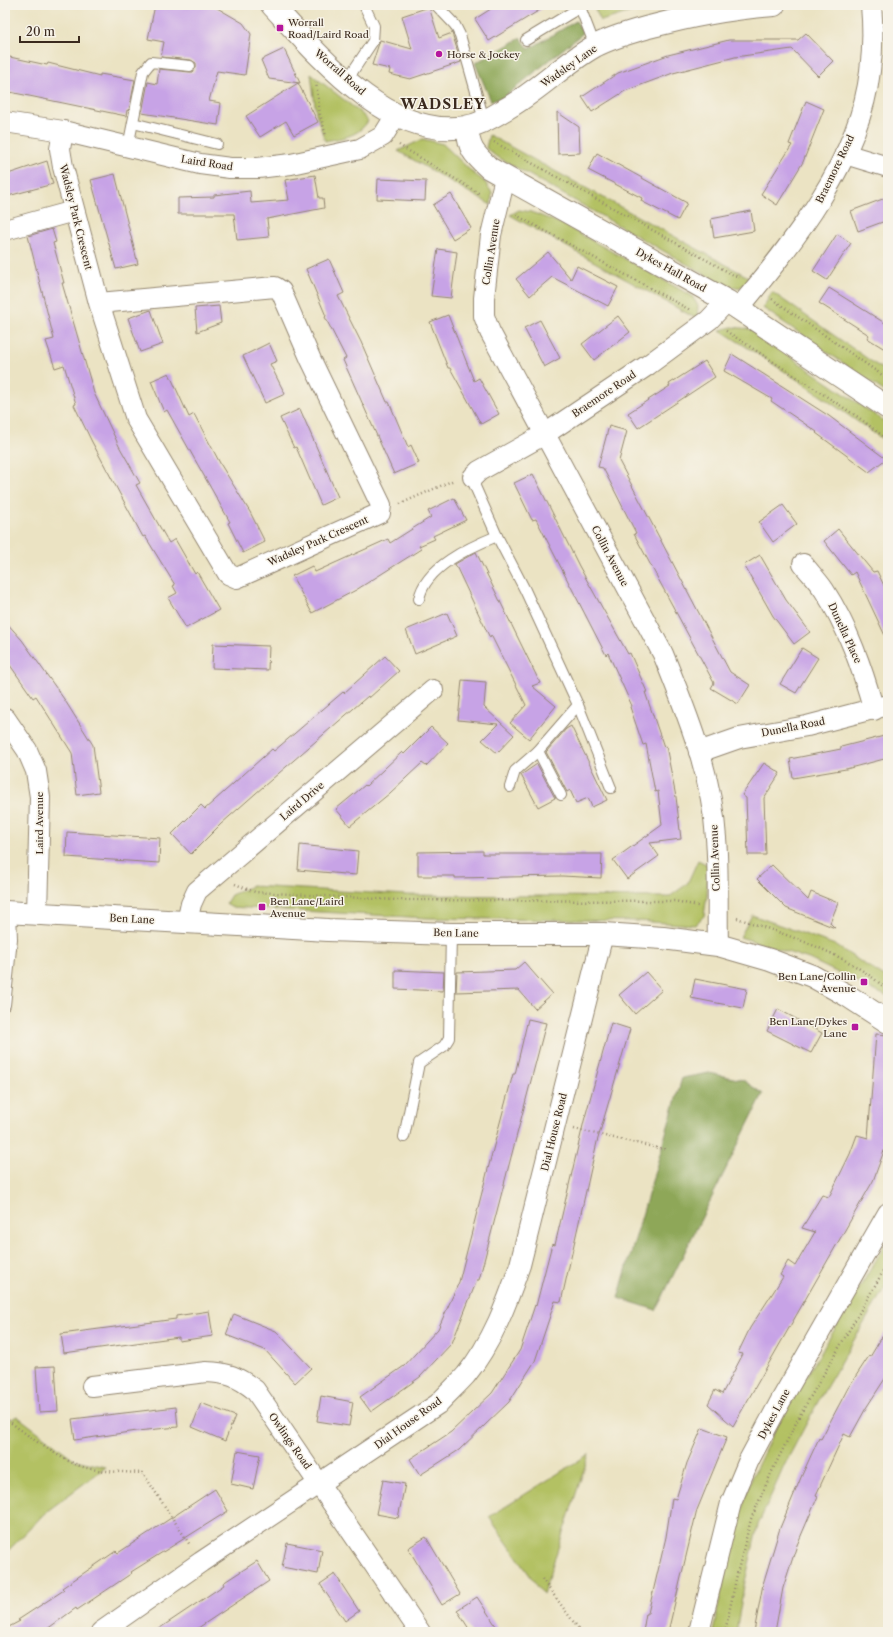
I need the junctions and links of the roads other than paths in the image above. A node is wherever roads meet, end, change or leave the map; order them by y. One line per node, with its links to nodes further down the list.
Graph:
1 (272, 5): 10 (street, Worrall Road)
2 (364, 5): 10 (lane)
3 (436, 5): 14 (lane)
4 (774, 5): 8 (street, Wadsley Lane)
5 (871, 5): 18 (street, Braemore Road)
6 (582, 6): 7 (lane); 8 (lane)
7 (526, 40)
8 (595, 46): 14 (street, Wadsley Lane)
9 (190, 66): 13 (lane)
10 (347, 80): 11 (street, Worrall Road)
11 (396, 115): 14 (street, Wadsley Lane); 17 (street, Laird Road)
12 (5, 122): 15 (street, Laird Road)
13 (133, 124): 16 (lane); 17 (lane)
14 (476, 124): 20 (street, Dykes Hall Road)
15 (63, 131): 17 (street, Laird Road); 21 (street, Wadsley Park Crescent)
16 (218, 144)
17 (128, 147)
18 (845, 154): 19 (street); 24 (street, Braemore Road)
19 (888, 168)
20 (505, 178): 24 (street, Dykes Hall Road); 26 (street, Collin Avenue)
21 (74, 211): 22 (street); 23 (street, Wadsley Park Crescent)
22 (5, 230)
23 (99, 303): 23 (street, Wadsley Park Crescent)
24 (733, 305): 25 (street, Dykes Hall Road); 26 (street, Braemore Road)
25 (888, 408)
26 (545, 434): 27 (street, Braemore Road); 36 (street, Collin Avenue)
27 (473, 476): 28 (lane)
28 (497, 536): 30 (lane); 32 (lane)
29 (803, 564): 33 (street, Dunella Place)
30 (419, 599)
31 (433, 690): 42 (street, Laird Drive)
32 (578, 705): 35 (lane); 38 (lane)
33 (881, 708): 36 (street, Dunella Road)
34 (5, 718): 41 (street, Laird Avenue)
35 (538, 751): 37 (lane); 39 (lane)
36 (699, 752): 45 (street, Collin Avenue)
37 (510, 787)
38 (611, 788)
39 (561, 795)
40 (8, 912): 41 (street, Ben Lane); 46 (lane)
41 (37, 914): 42 (street, Ben Lane)
42 (187, 922): 43 (street, Ben Lane)
43 (451, 934): 44 (street, Ben Lane); 48 (lane)
44 (603, 934): 45 (street, Ben Lane); 51 (street, Dial House Road)
45 (718, 946): 47 (street, Ben Lane)
46 (5, 1005)
47 (888, 1022)
48 (404, 1137)
49 (888, 1213): 54 (street, Dykes Lane)
50 (92, 1386): 51 (street, Owlings Road)
51 (320, 1484): 52 (street, Dial House Road); 53 (street, Owlings Road)
52 (101, 1632)
53 (420, 1632)
54 (698, 1632)

